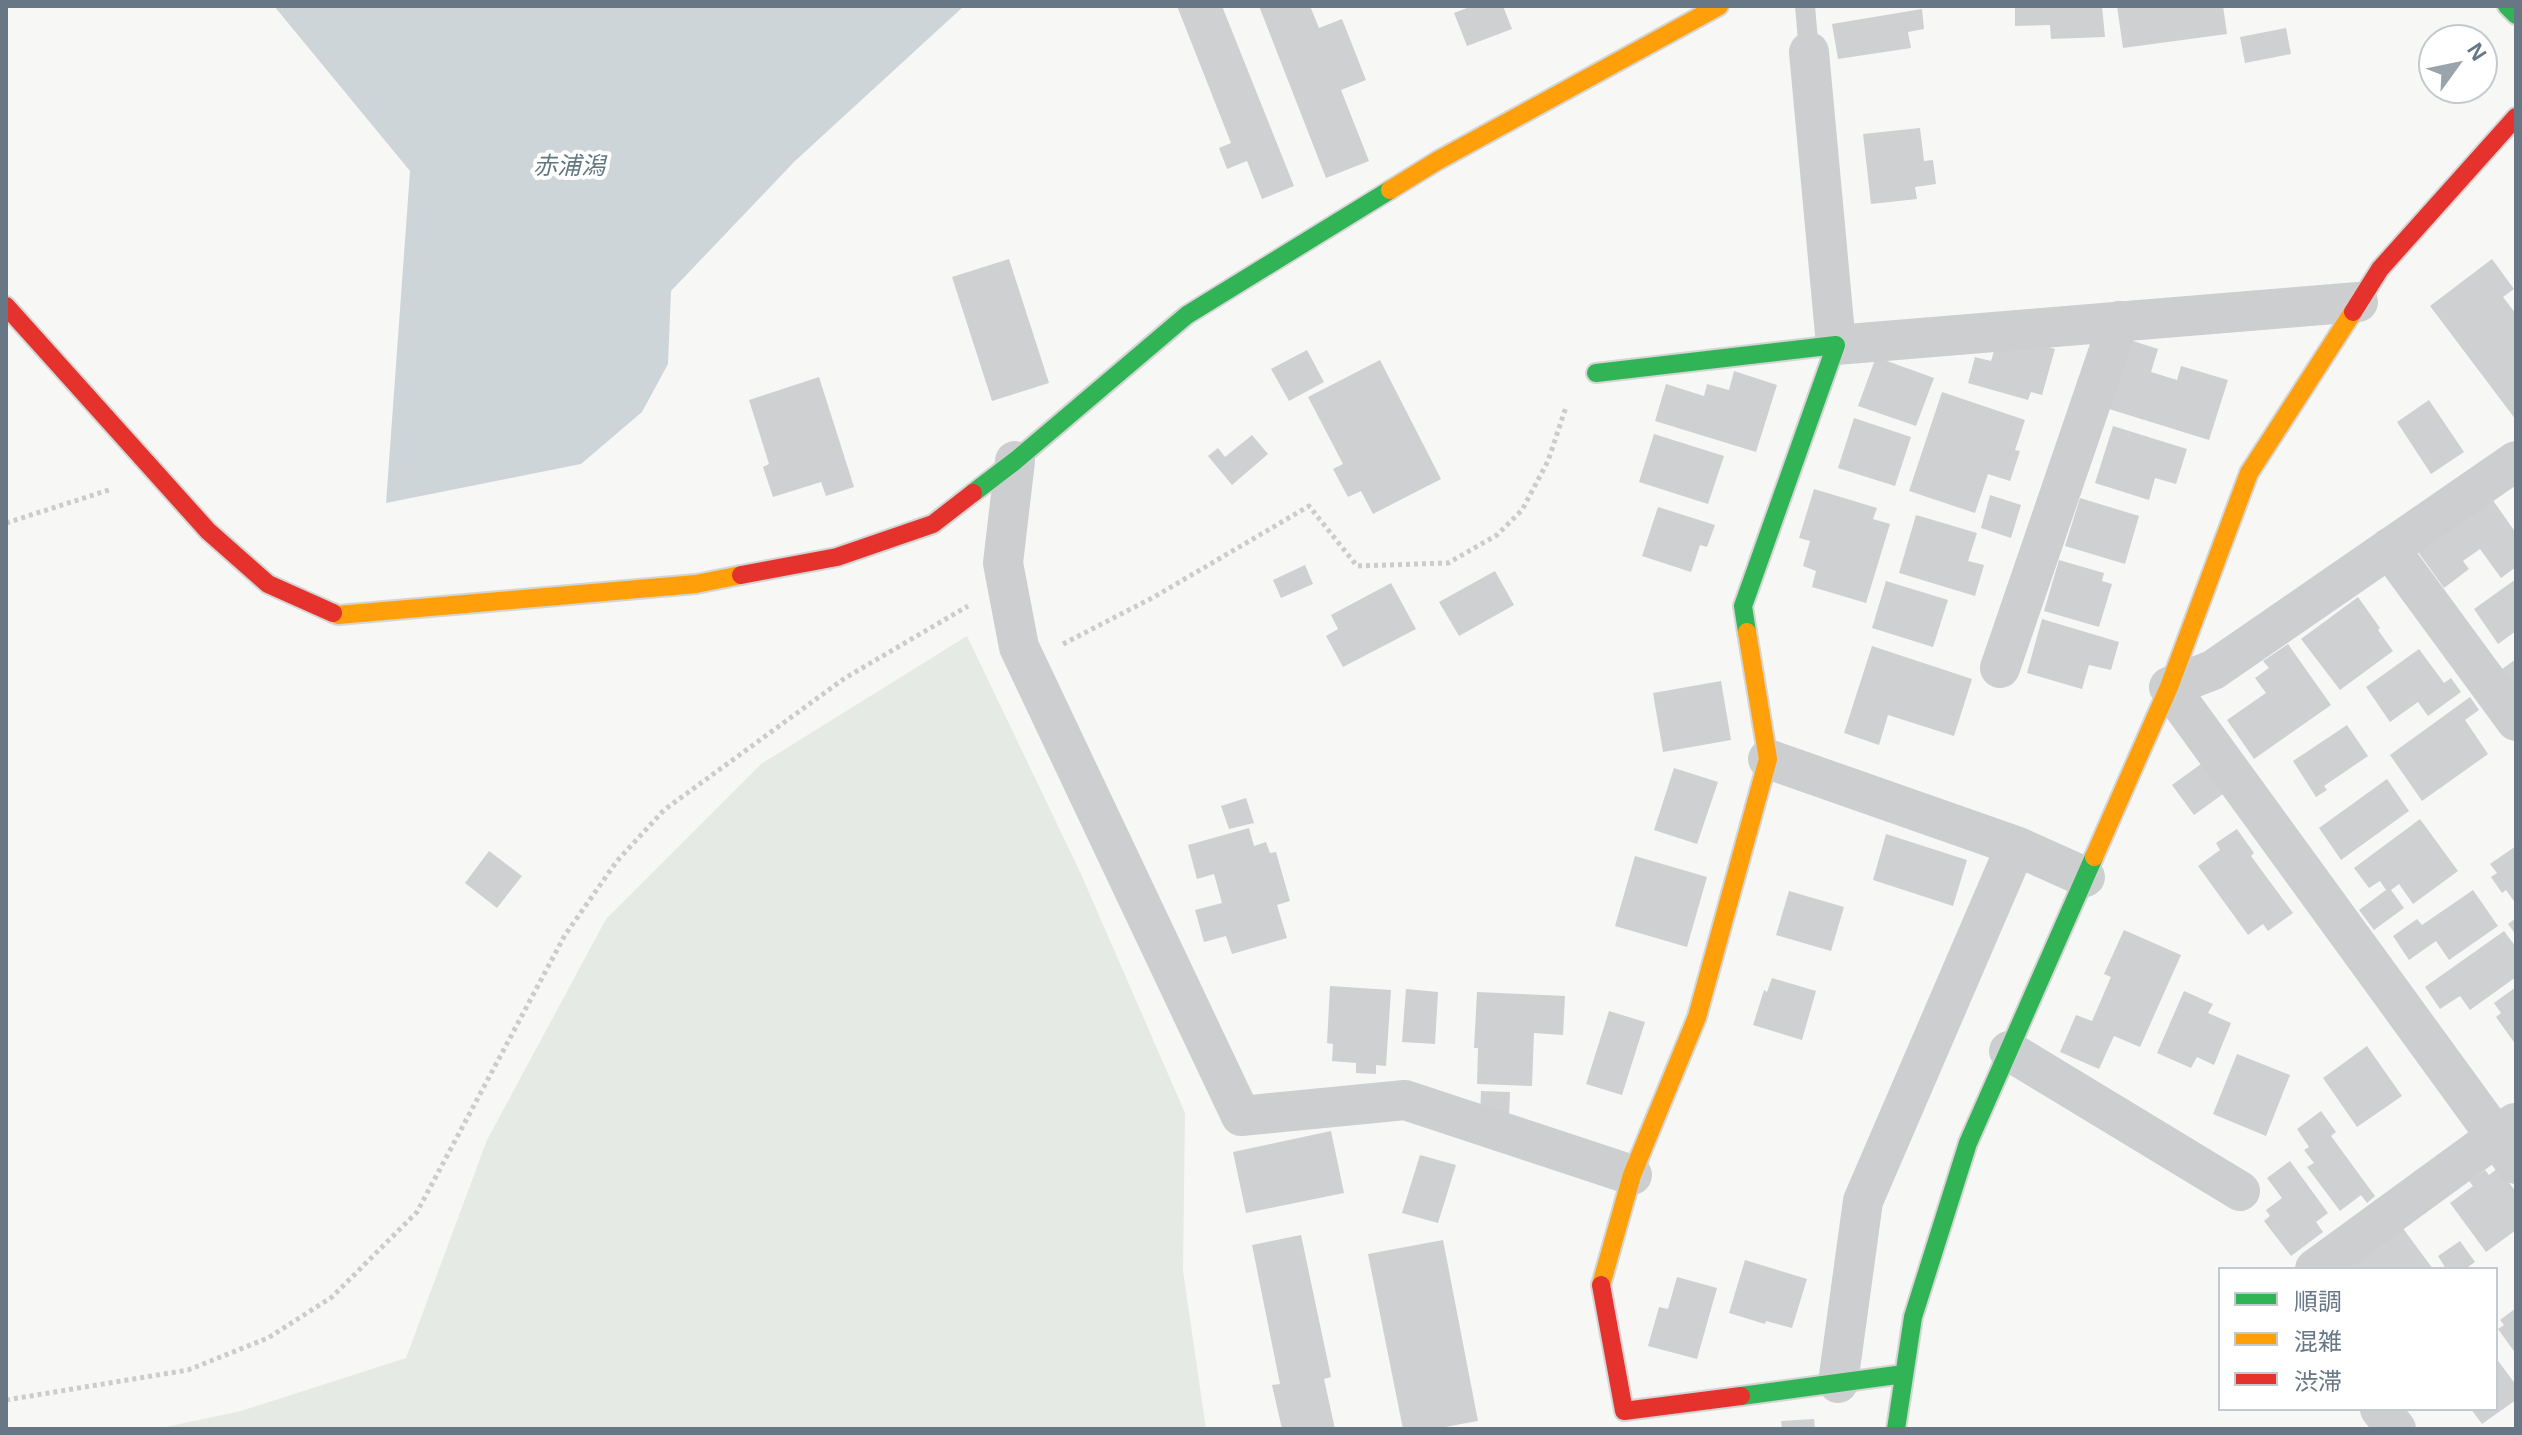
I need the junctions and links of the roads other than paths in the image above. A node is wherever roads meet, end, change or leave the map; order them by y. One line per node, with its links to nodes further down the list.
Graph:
1 (1719, 6): 12 (street)
2 (1805, 6): 5 (lane)
3 (2507, 6): 4 (street)
4 (2516, 15)
5 (1809, 52): 10 (street)
6 (2516, 117): 7 (street)
7 (2358, 302): 9 (street); 16 (street)
8 (6, 306): 12 (street)
9 (2119, 321): 10 (street); 15 (street)
10 (1836, 345): 11 (street); 18 (street)
11 (1596, 373)
12 (1015, 461): 23 (street)
13 (2516, 461): 14 (street)
14 (2389, 548): 16 (street); 17 (street)
15 (2000, 668)
16 (2169, 687): 20 (street); 22 (street)
17 (2516, 721)
18 (1768, 759): 19 (street); 23 (street)
19 (2016, 846): 20 (street); 27 (street)
20 (2085, 877): 21 (street)
21 (2009, 1051): 24 (street); 26 (street)
22 (2509, 1142): 25 (street)
23 (1632, 1175): 27 (street)
24 (2240, 1191)
25 (2318, 1267)
26 (1904, 1374): 27 (street); 29 (street)
27 (1838, 1383)
28 (2382, 1411): 30 (street)
29 (1896, 1429)
30 (2396, 1429)

